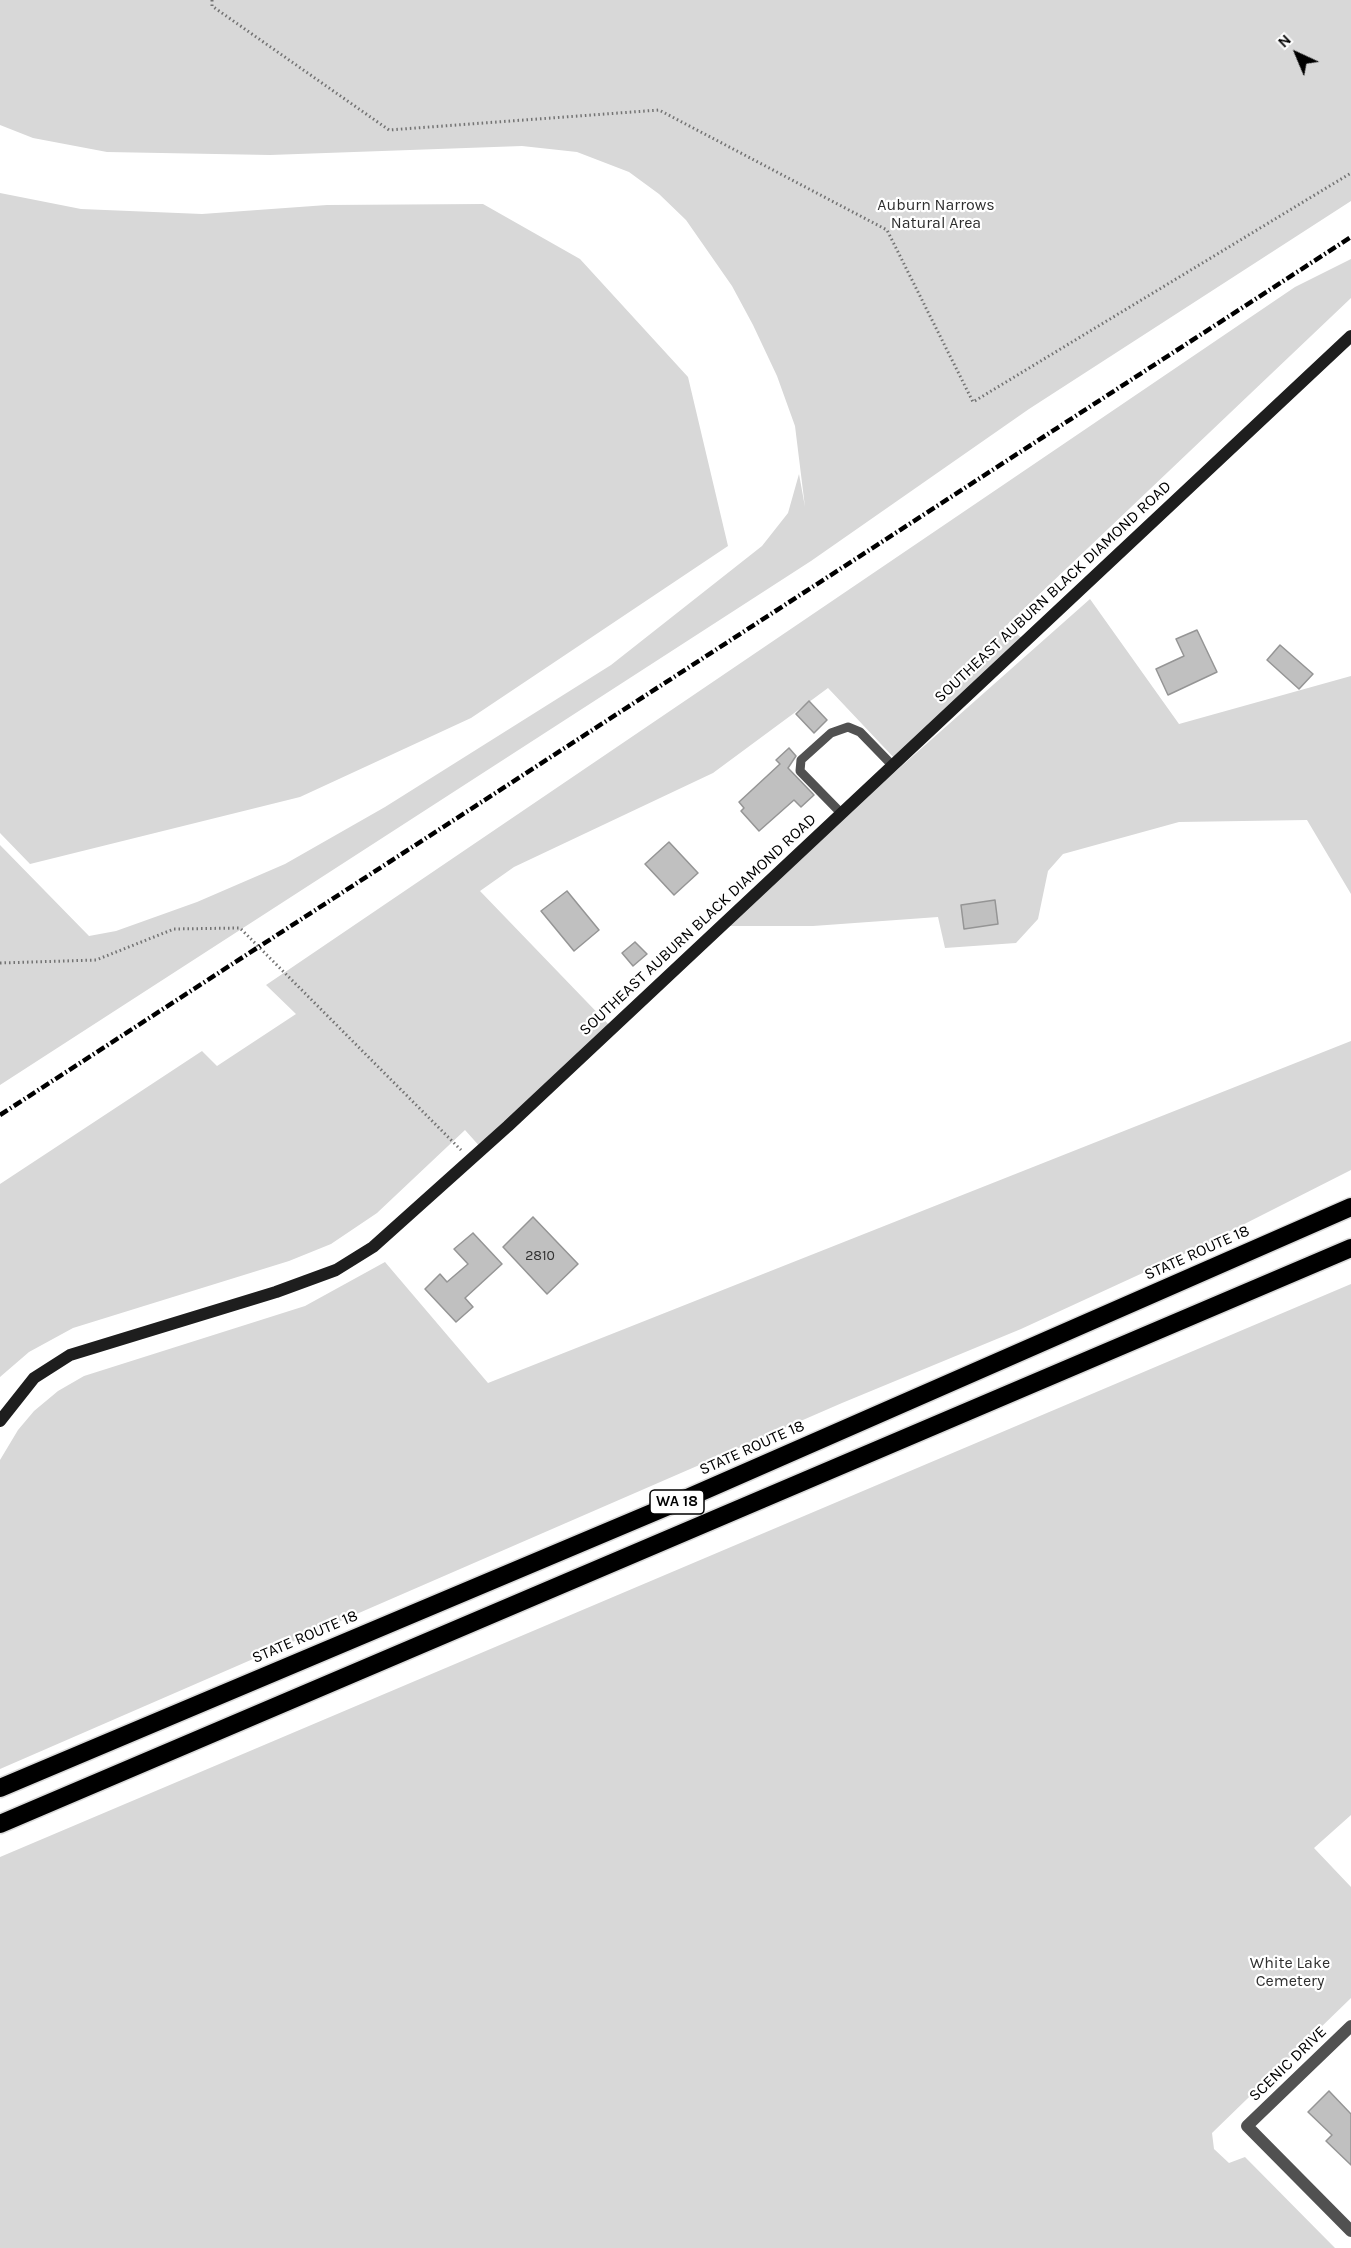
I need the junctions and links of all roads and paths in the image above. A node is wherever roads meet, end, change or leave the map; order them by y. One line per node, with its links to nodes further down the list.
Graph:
1 (212, 0): 2 (path)
2 (1351, 173)
3 (1351, 336): 4 (main road, SOUTHEAST AUBURN BLACK DIAMOND ROAD)
4 (892, 765): 5 (main road, SOUTHEAST AUBURN BLACK DIAMOND ROAD); 5 (lane)
5 (841, 813): 7 (main road, SOUTHEAST AUBURN BLACK DIAMOND ROAD)
6 (0, 963): 7 (path)
7 (470, 1160): 10 (main road, SOUTHEAST AUBURN BLACK DIAMOND ROAD)
8 (1351, 1207): 11 (highway, STATE ROUTE 18 / WA 18)
9 (1351, 1248): 12 (highway, WA 18)
10 (0, 1421)
11 (0, 1788)
12 (0, 1824)
13 (1351, 2026): 14 (street, SCENIC DRIVE)
14 (1351, 2231)

